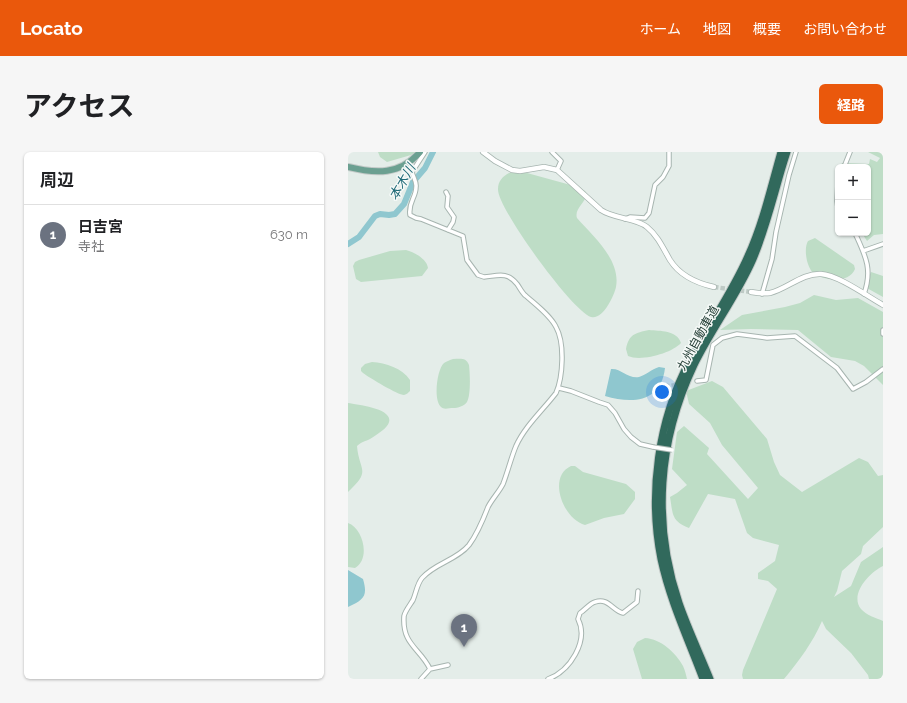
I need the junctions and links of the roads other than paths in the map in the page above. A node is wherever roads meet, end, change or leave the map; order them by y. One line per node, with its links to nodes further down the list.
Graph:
1 (420, 152): 11 (main road)
2 (425, 152): 15 (street)
3 (483, 152): 12 (street)
4 (552, 152): 12 (street)
5 (669, 152): 14 (street)
6 (781, 152): 37 (highway, 九州自動車道)
7 (787, 152): 38 (highway, 九州自動車道)
8 (796, 152): 21 (street)
9 (850, 152): 10 (street)
10 (845, 164)
11 (348, 167)
12 (556, 170): 14 (street)
13 (446, 192): 15 (street)
14 (624, 219): 19 (street)
15 (448, 230): 30 (street)
16 (856, 236): 18 (street)
17 (883, 244): 18 (street)
18 (864, 251): 22 (street)
19 (714, 287)
20 (751, 292): 21 (street)
21 (762, 294): 22 (street)
22 (864, 294): 23 (street)
23 (883, 305)
24 (883, 330): 25 (street)
25 (883, 334)
26 (883, 369): 27 (street)
27 (697, 381)
28 (661, 386): 29 (street)
29 (666, 386)
30 (559, 388): 31 (street, bridge); 34 (street)
31 (672, 450)
32 (638, 591): 36 (street)
33 (448, 665): 34 (street)
34 (430, 669): 35 (street)
35 (421, 679)
36 (548, 679)
37 (703, 679)
38 (710, 679)

